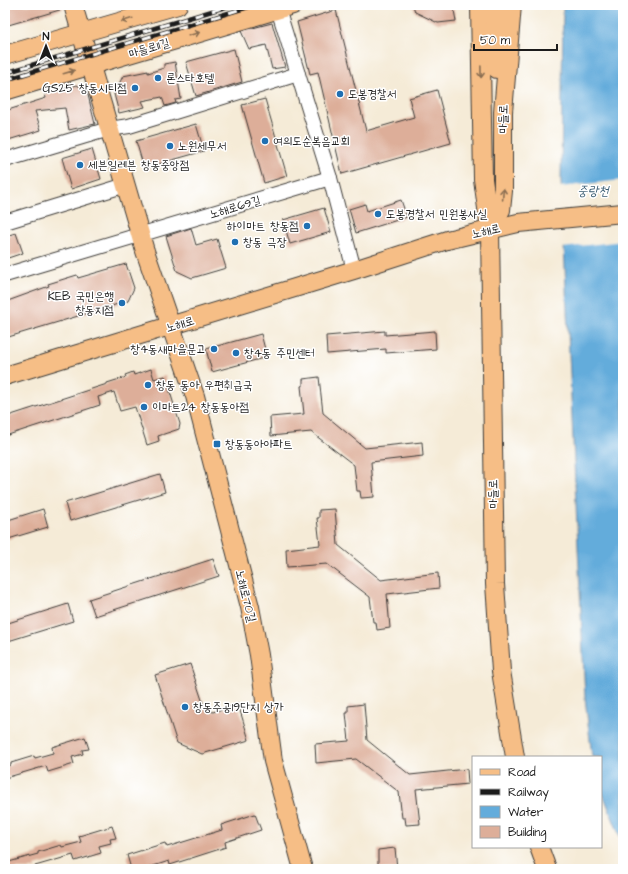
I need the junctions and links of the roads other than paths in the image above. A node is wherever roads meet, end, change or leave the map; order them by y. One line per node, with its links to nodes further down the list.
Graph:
1 (73, 5): 7 (main road)
2 (178, 5): 7 (main road, one-way to 7)
3 (480, 5): 19 (main road, 마들로, one-way to 19)
4 (494, 5): 12 (main road)
5 (512, 5): 12 (main road, 마들로)
6 (286, 7): 9 (main road, 마들로11길, one-way to 6); 10 (street)
7 (81, 34): 8 (main road); 9 (main road)
8 (5, 55)
9 (90, 66): 11 (main road, 마들로11길, one-way to 9); 13 (main road)
10 (298, 74): 13 (street); 15 (street)
11 (5, 91)
12 (503, 112): 19 (main road, 마들로, one-way to 12)
13 (109, 129): 14 (street); 16 (main road)
14 (5, 160)
15 (330, 178): 20 (street, 노해로69길); 21 (street)
16 (126, 185): 18 (street); 20 (main road)
17 (623, 213): 19 (main road, 노해로)
18 (5, 222)
19 (490, 230): 21 (main road, 노해로); 25 (main road, 마들로)
20 (140, 236): 22 (street, 노해로69길); 23 (main road)
21 (354, 270): 23 (main road, 노해로)
22 (5, 275)
23 (171, 326): 24 (main road, 노해로); 27 (main road, 노해로70길)
24 (5, 376)
25 (516, 756)
26 (539, 848): 28 (main road)
27 (303, 869)
28 (546, 869)

